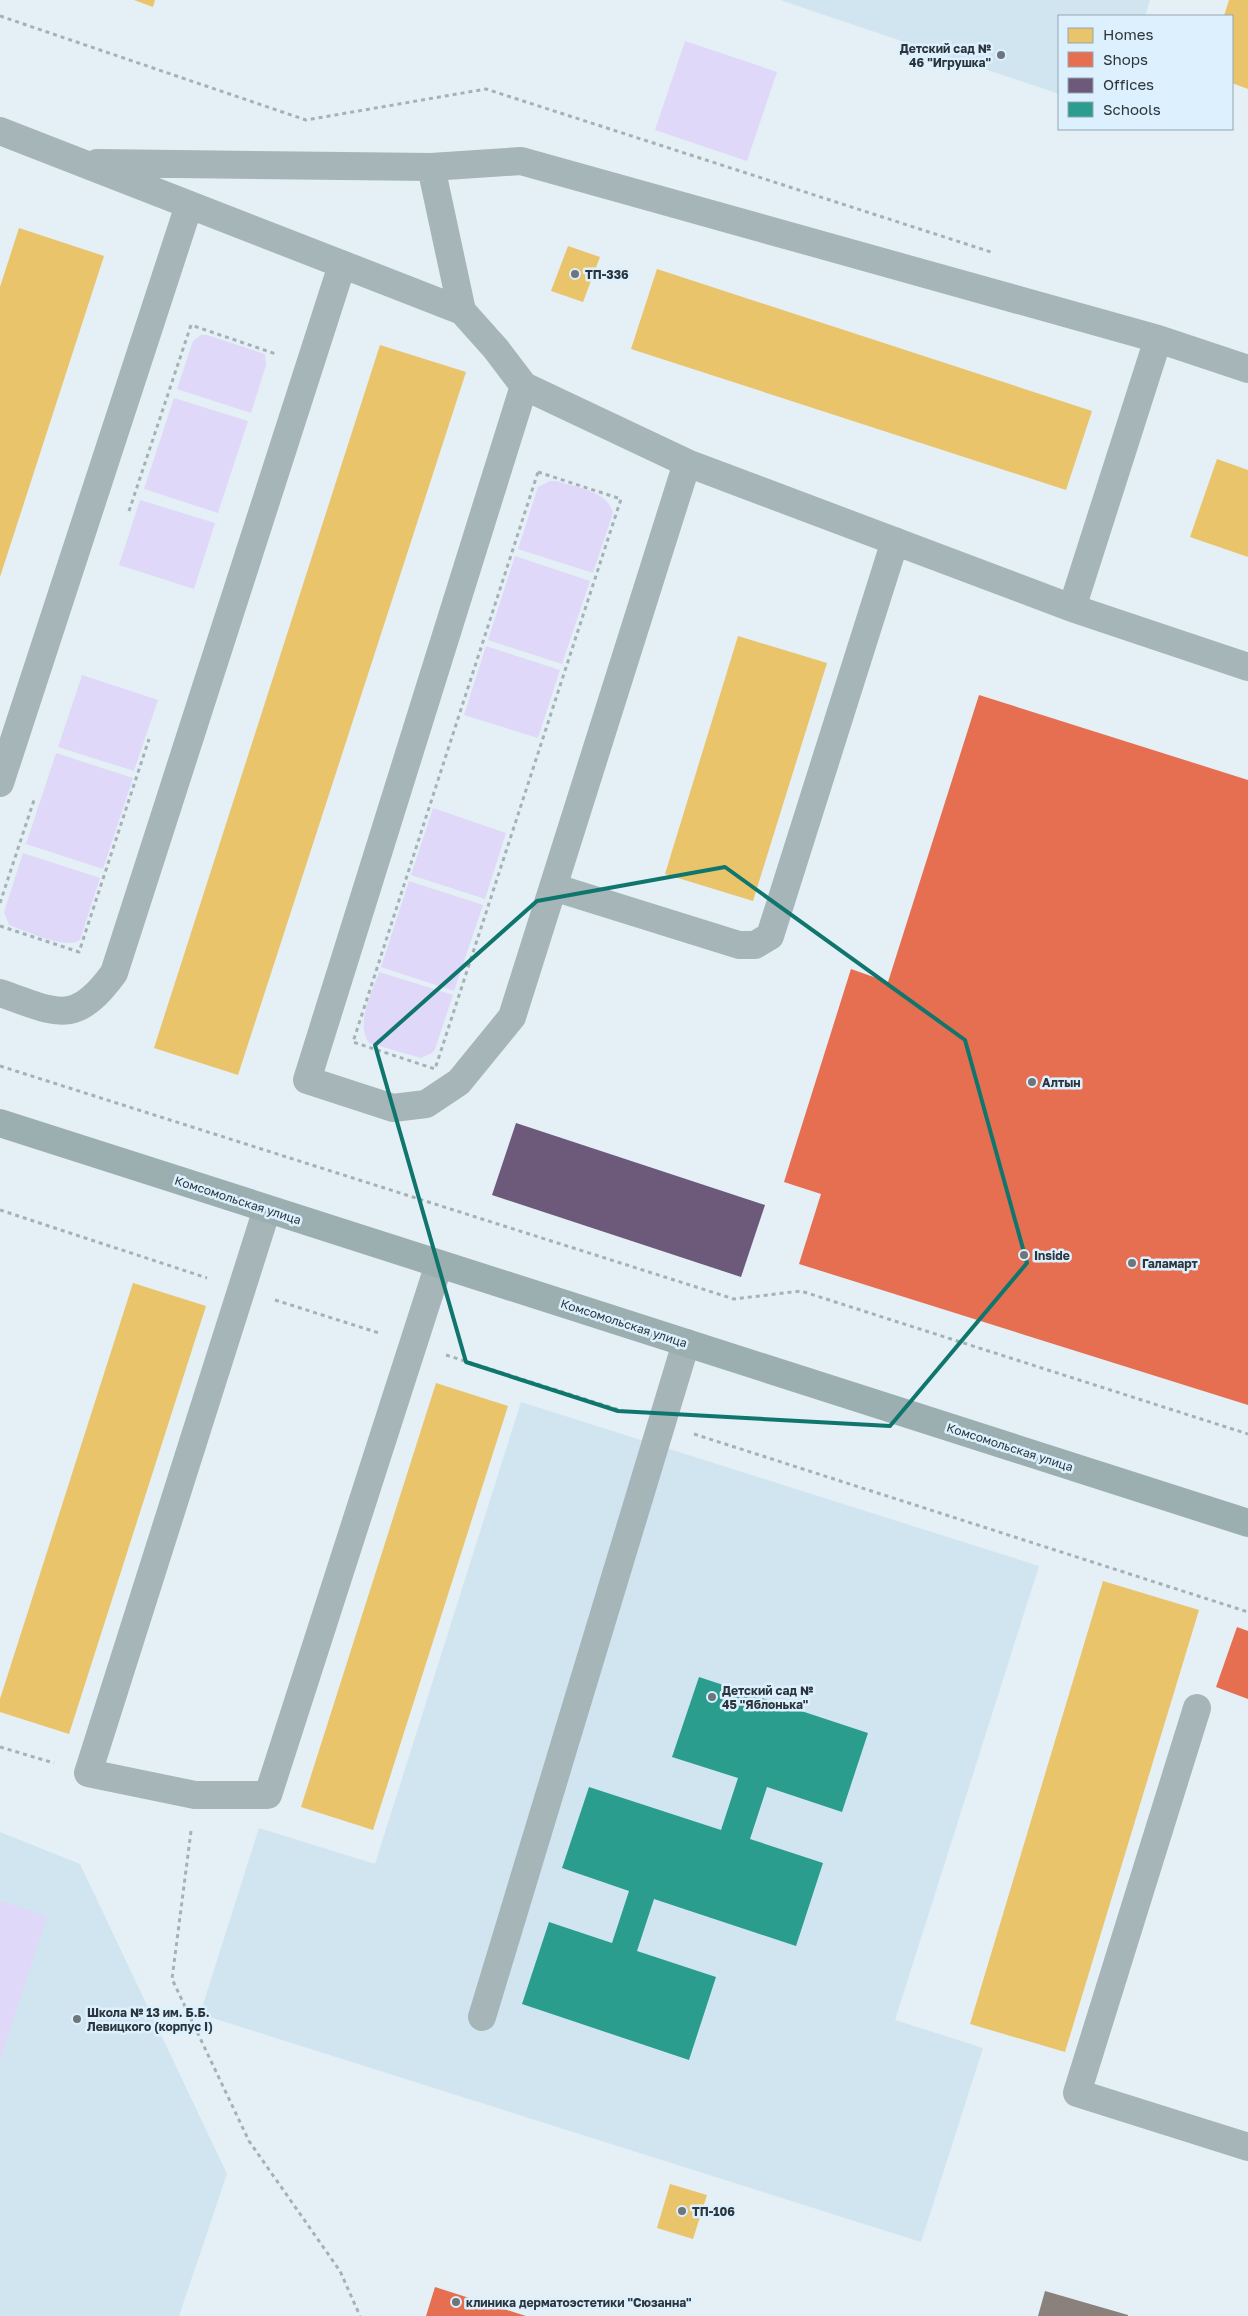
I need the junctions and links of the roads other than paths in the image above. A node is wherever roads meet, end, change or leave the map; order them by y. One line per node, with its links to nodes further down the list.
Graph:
1 (0, 131): 2 (lane)
2 (80, 163): 3 (lane); 4 (lane)
3 (431, 167): 6 (lane); 7 (lane)
4 (189, 205): 5 (lane); 14 (lane)
5 (342, 265): 6 (lane); 16 (lane)
6 (462, 311): 9 (lane)
7 (1158, 339): 8 (lane); 12 (lane)
8 (1248, 369)
9 (524, 386): 10 (lane); 15 (lane)
10 (687, 463): 11 (lane); 15 (lane)
11 (894, 541): 12 (lane); 15 (lane)
12 (1072, 608): 13 (lane)
13 (1248, 667)
14 (0, 783)
15 (553, 887)
16 (0, 993)
17 (0, 1123): 18 (main road, Комсомольская улица)
18 (267, 1209): 19 (main road, Комсомольская улица); 19 (lane)
19 (439, 1264): 20 (main road, Комсомольская улица)
20 (686, 1343): 21 (main road, Комсомольская улица); 23 (lane)
21 (1248, 1523)
22 (1196, 1708): 24 (lane)
23 (482, 2018)
24 (1248, 2147)

